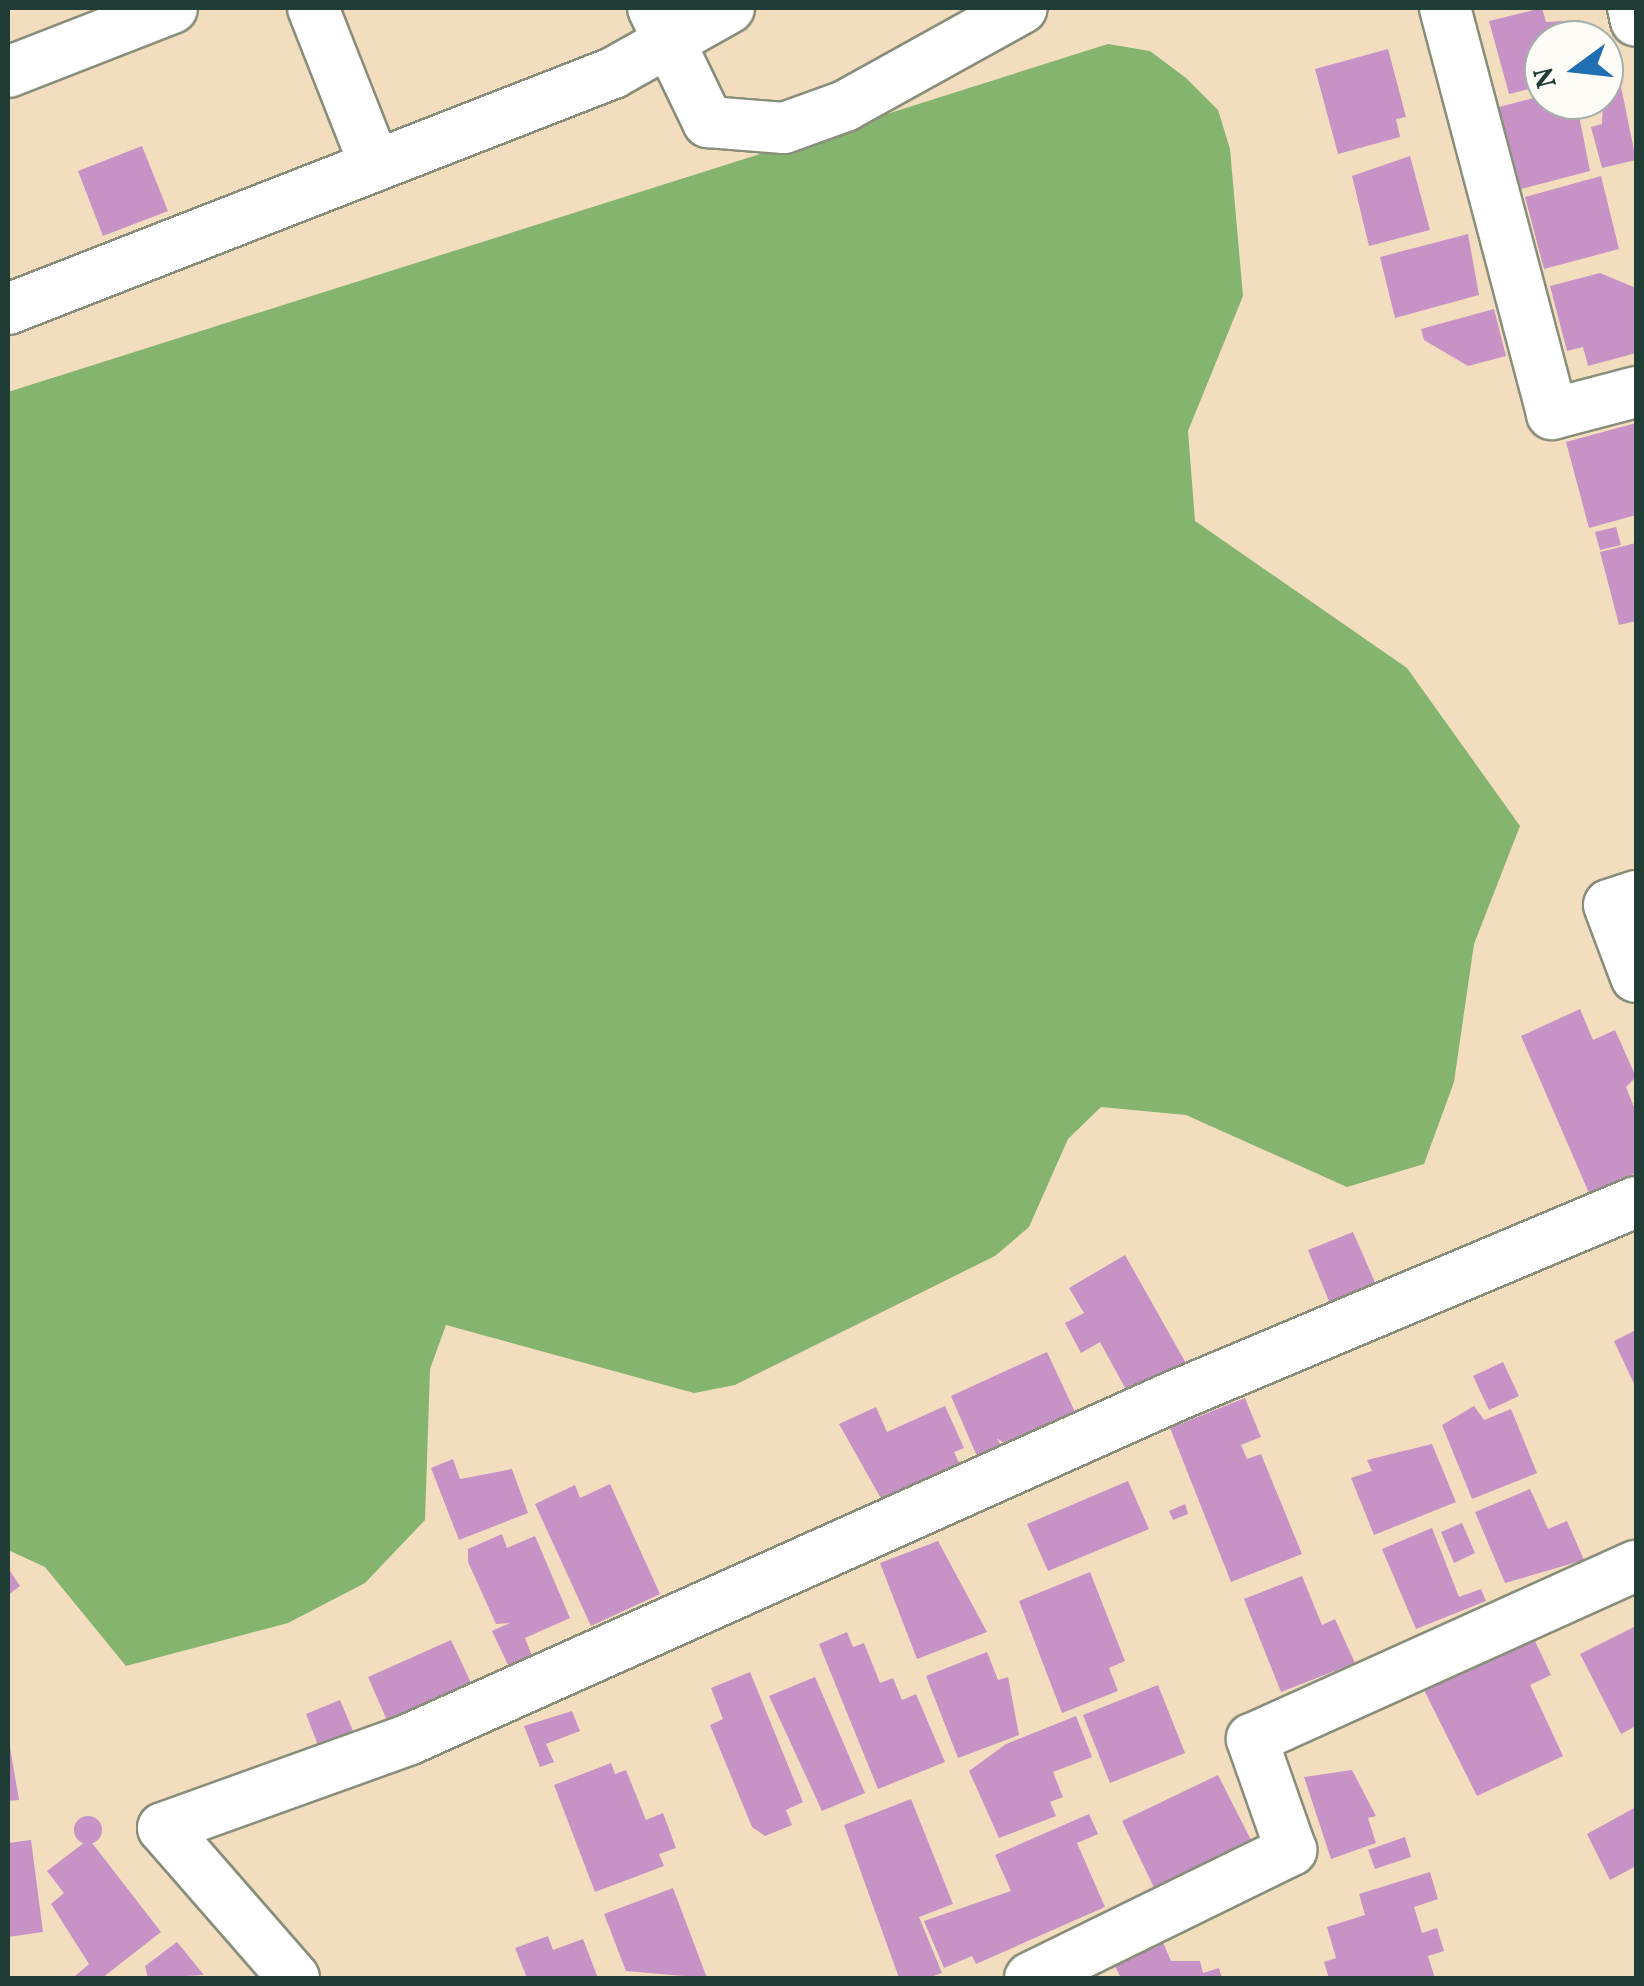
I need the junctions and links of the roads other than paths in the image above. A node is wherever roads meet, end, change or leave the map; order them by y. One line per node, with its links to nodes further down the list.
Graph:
1 (172, 8): 9 (street)
2 (313, 8): 10 (street)
3 (729, 8): 8 (street)
4 (1022, 8): 8 (street)
5 (1445, 8): 12 (street)
6 (1633, 8): 7 (street)
7 (1636, 21)
8 (660, 25): 10 (street)
9 (8, 72)
10 (374, 163): 11 (street)
11 (8, 309)
12 (1636, 392)
13 (1636, 896): 14 (street)
14 (1636, 977)
15 (1636, 1202): 17 (street)
16 (1636, 1566): 18 (street)
17 (294, 1978)
18 (1030, 1978)

